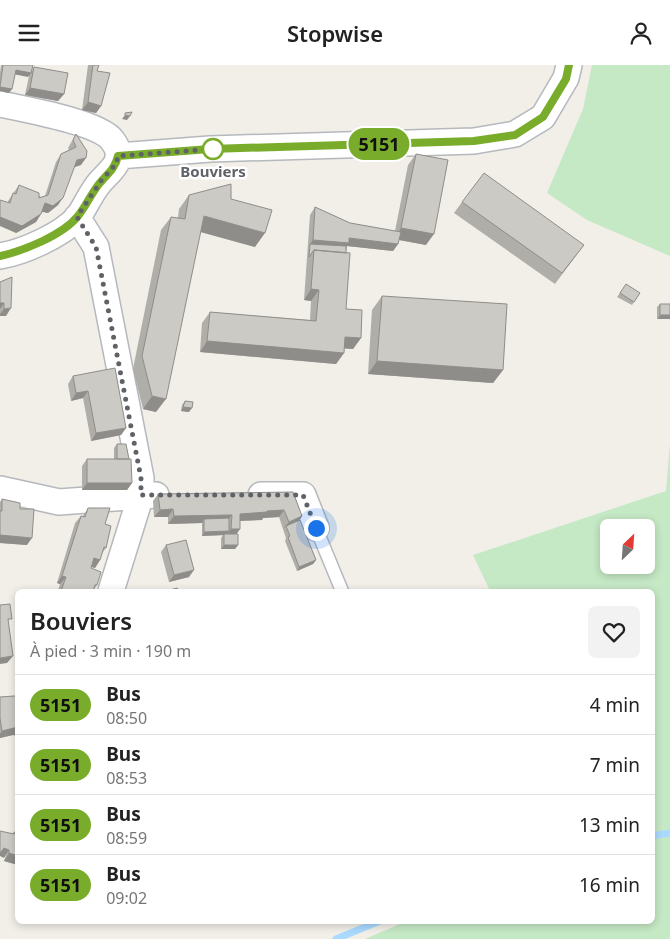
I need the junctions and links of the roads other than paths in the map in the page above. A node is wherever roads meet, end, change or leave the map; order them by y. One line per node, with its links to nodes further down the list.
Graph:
1 (569, 65): 3 (street)
2 (0, 104): 3 (street)
3 (118, 156): 4 (street)
4 (77, 217): 5 (street); 7 (street)
5 (0, 256)
6 (0, 489): 7 (street)
7 (141, 495): 8 (street); 11 (street)
8 (179, 495)
9 (236, 495): 10 (street)
10 (316, 528): 12 (lane)
11 (112, 589)
12 (341, 589)

